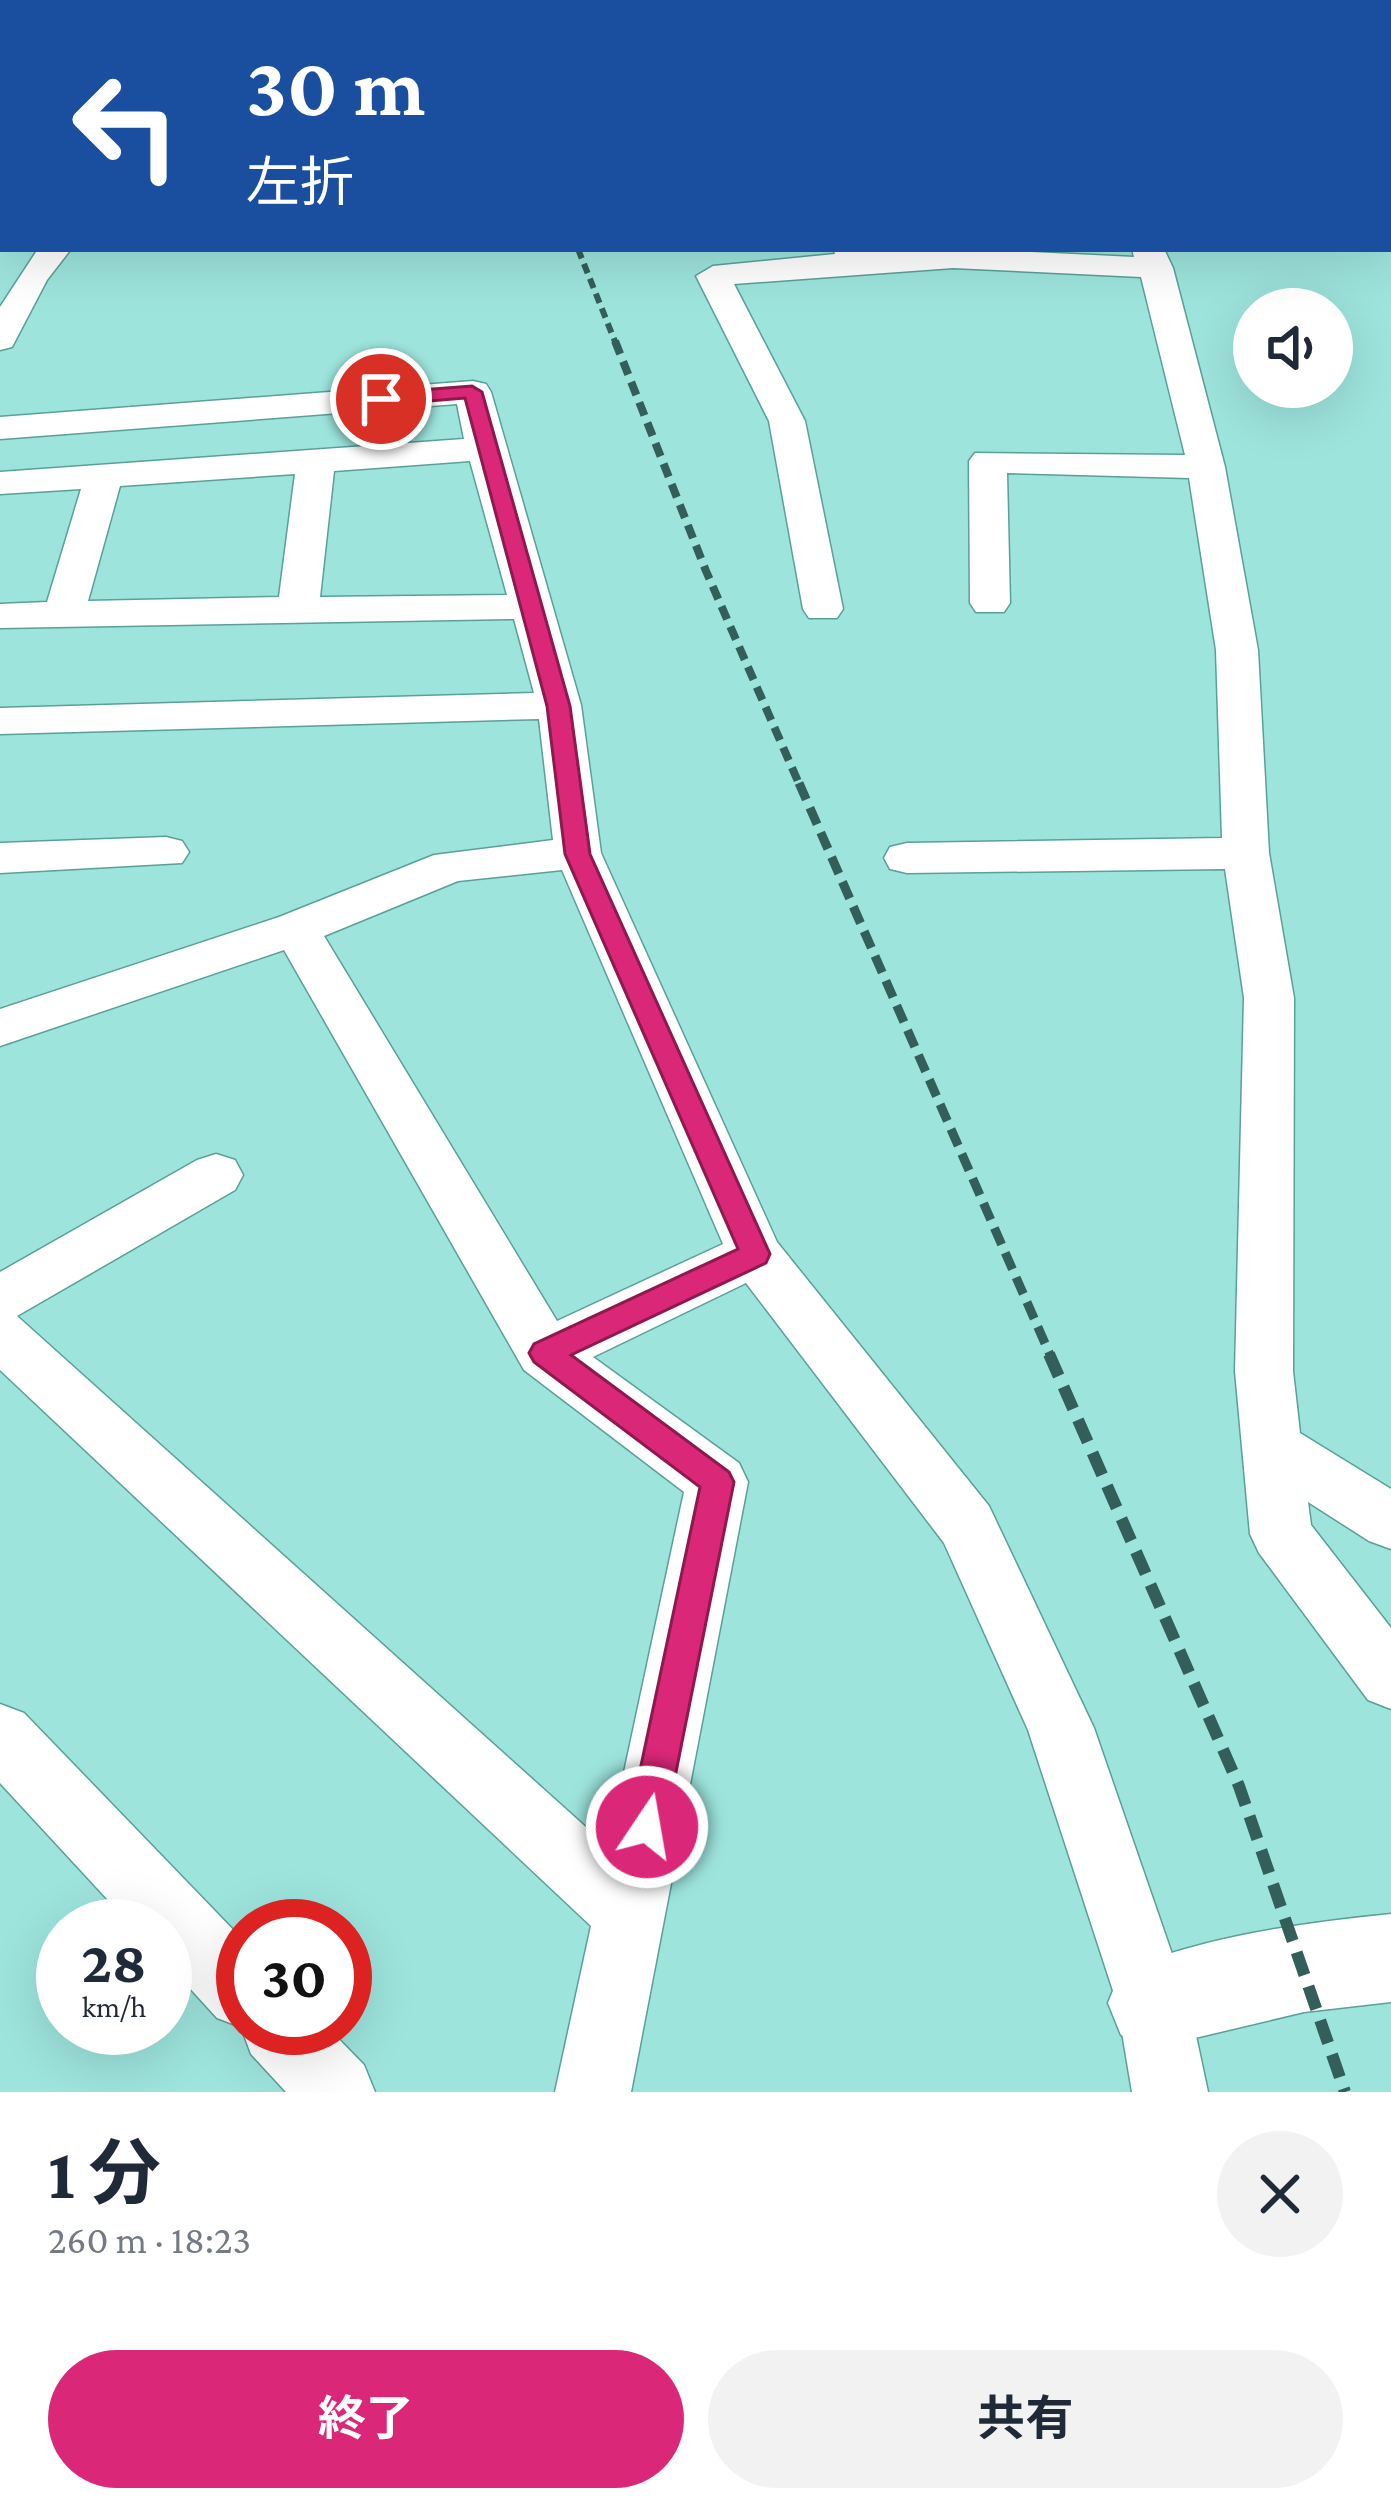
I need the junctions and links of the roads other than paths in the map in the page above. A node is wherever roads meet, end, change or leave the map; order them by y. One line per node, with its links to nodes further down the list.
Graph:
1 (53, 252): 4 (street)
2 (851, 256): 3 (street); 14 (street)
3 (1152, 259): 8 (street)
4 (0, 340)
5 (0, 428): 6 (street)
6 (485, 449): 7 (street); 12 (street)
7 (316, 460): 9 (street); 13 (street)
8 (1206, 466): 11 (street); 20 (street)
9 (103, 477): 10 (street); 15 (street)
10 (0, 484)
11 (990, 603)
12 (532, 607): 13 (street); 17 (street)
13 (298, 609): 15 (street)
14 (824, 609)
15 (64, 614): 16 (street)
16 (0, 616)
17 (559, 706): 18 (street); 21 (street)
18 (0, 721)
19 (166, 852): 23 (street)
20 (1246, 853): 22 (street); 31 (street)
21 (578, 854): 24 (street); 27 (street)
22 (907, 857)
23 (0, 858)
24 (296, 928): 25 (street); 30 (street)
25 (0, 1028)
26 (216, 1174): 28 (street)
27 (755, 1254): 30 (street); 38 (street)
28 (0, 1299)
29 (0, 1334): 35 (street)
30 (545, 1353): 35 (street)
31 (1273, 1448): 32 (street); 33 (street)
32 (1391, 1522)
33 (1391, 1679)
34 (0, 1735): 37 (street)
35 (629, 1913): 41 (street)
36 (1391, 1958): 38 (street)
37 (216, 1963)
38 (1153, 2003): 42 (street)
39 (303, 2055): 40 (street)
40 (338, 2092)
41 (593, 2092)
42 (1170, 2092)

